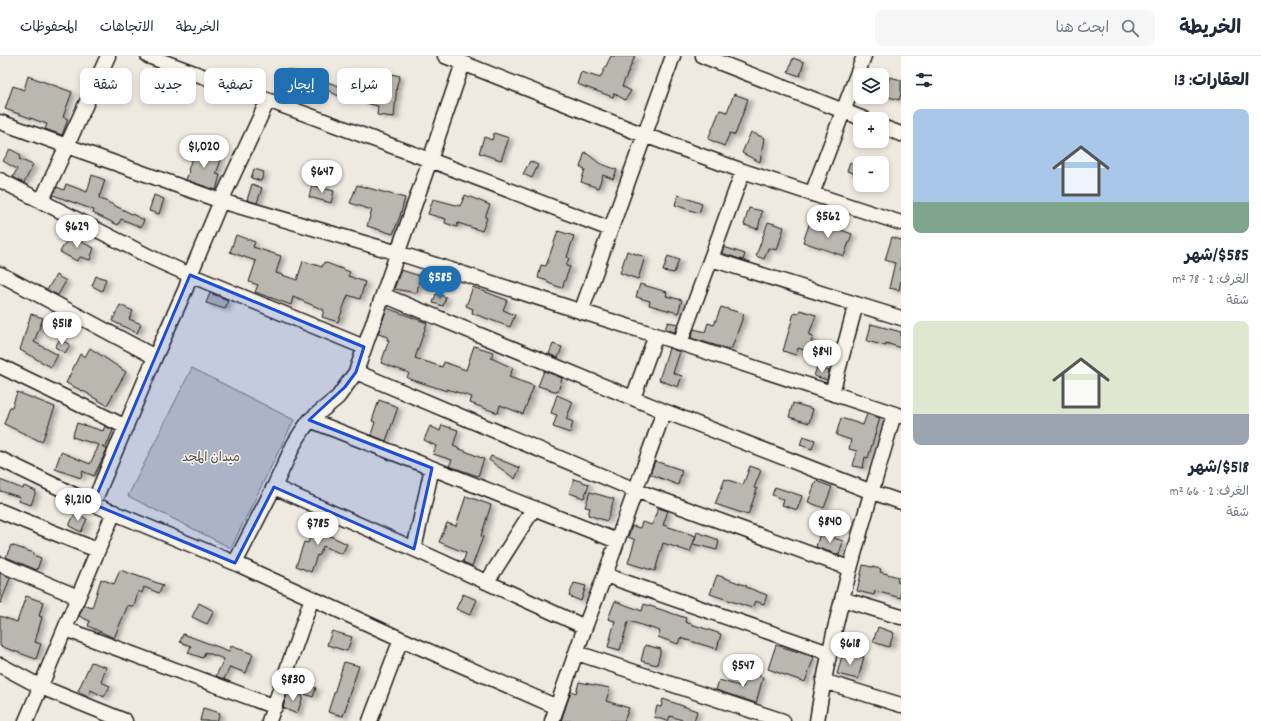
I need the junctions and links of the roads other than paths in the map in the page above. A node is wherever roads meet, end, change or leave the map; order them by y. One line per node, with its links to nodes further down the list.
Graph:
1 (108, 56): 15 (street)
2 (148, 56): 8 (street)
3 (445, 56): 7 (street)
4 (673, 56): 14 (street)
5 (703, 56): 9 (street)
6 (864, 56): 9 (street)
7 (463, 63): 14 (street); 16 (street)
8 (268, 100): 16 (street); 20 (street)
9 (842, 111): 10 (street); 19 (street)
10 (853, 115)
11 (0, 122): 15 (street)
12 (889, 129): 13 (street)
13 (901, 134)
14 (644, 135): 17 (street); 23 (street)
15 (67, 147): 20 (street); 21 (street)
16 (430, 160): 23 (street); 24 (street)
17 (743, 171): 19 (street); 25 (street)
18 (0, 180): 21 (street)
19 (812, 194): 22 (street)
20 (221, 201): 24 (street); 27 (street)
21 (41, 202): 27 (street)
22 (901, 224)
23 (610, 229): 30 (street)
24 (398, 253): 28 (street); 30 (street)
25 (710, 258): 29 (street); 33 (street)
26 (0, 274): 35 (street)
27 (190, 276): 34 (street); 35 (street)
28 (383, 295): 34 (street); 39 (street)
29 (856, 304): 31 (street); 38 (street)
30 (581, 312): 32 (street)
31 (901, 318)
32 (656, 335): 33 (street); 39 (street)
33 (680, 343): 38 (street)
34 (364, 347): 37 (street)
35 (155, 357): 43 (street)
36 (0, 366): 43 (street)
37 (356, 372): 42 (street); 47 (street)
38 (832, 393): 41 (street)
39 (634, 398): 40 (street)
40 (664, 411): 47 (street); 48 (street)
41 (898, 415): 48 (street)
42 (310, 420): 45 (street); 46 (street)
43 (126, 427): 50 (street)
44 (0, 459): 50 (street)
45 (432, 468): 51 (street); 55 (street)
46 (274, 488): 55 (street); 57 (street)
47 (636, 490): 54 (street); 59 (street)
48 (872, 492): 49 (street); 59 (street)
49 (901, 502)
50 (93, 504): 53 (street)
51 (534, 508): 54 (street); 61 (street)
52 (0, 511): 56 (street)
53 (114, 512): 56 (street); 57 (street)
54 (617, 541): 60 (street)
55 (414, 549): 61 (street)
56 (97, 550): 62 (street)
57 (235, 563): 63 (street)
58 (0, 564): 62 (street)
59 (849, 568): 64 (street)
60 (605, 575): 66 (street); 69 (street)
61 (487, 582): 66 (street)
62 (78, 597): 67 (street)
63 (312, 598): 68 (street); 75 (street)
64 (842, 599): 65 (street); 69 (street)
65 (901, 617)
66 (585, 627): 70 (street)
67 (65, 629): 73 (street); 75 (street)
68 (401, 639): 76 (street); 77 (street)
69 (829, 652): 72 (street)
70 (577, 653): 76 (street); 82 (street)
71 (0, 665): 73 (street)
72 (823, 681): 74 (street); 83 (street)
73 (41, 687): 78 (street); 79 (street)
74 (901, 705)
75 (274, 707): 80 (street)
76 (557, 707): 81 (street)
77 (373, 720)
78 (26, 721)
79 (125, 721)
80 (269, 721)
81 (552, 721)
82 (783, 721)
83 (817, 721)

